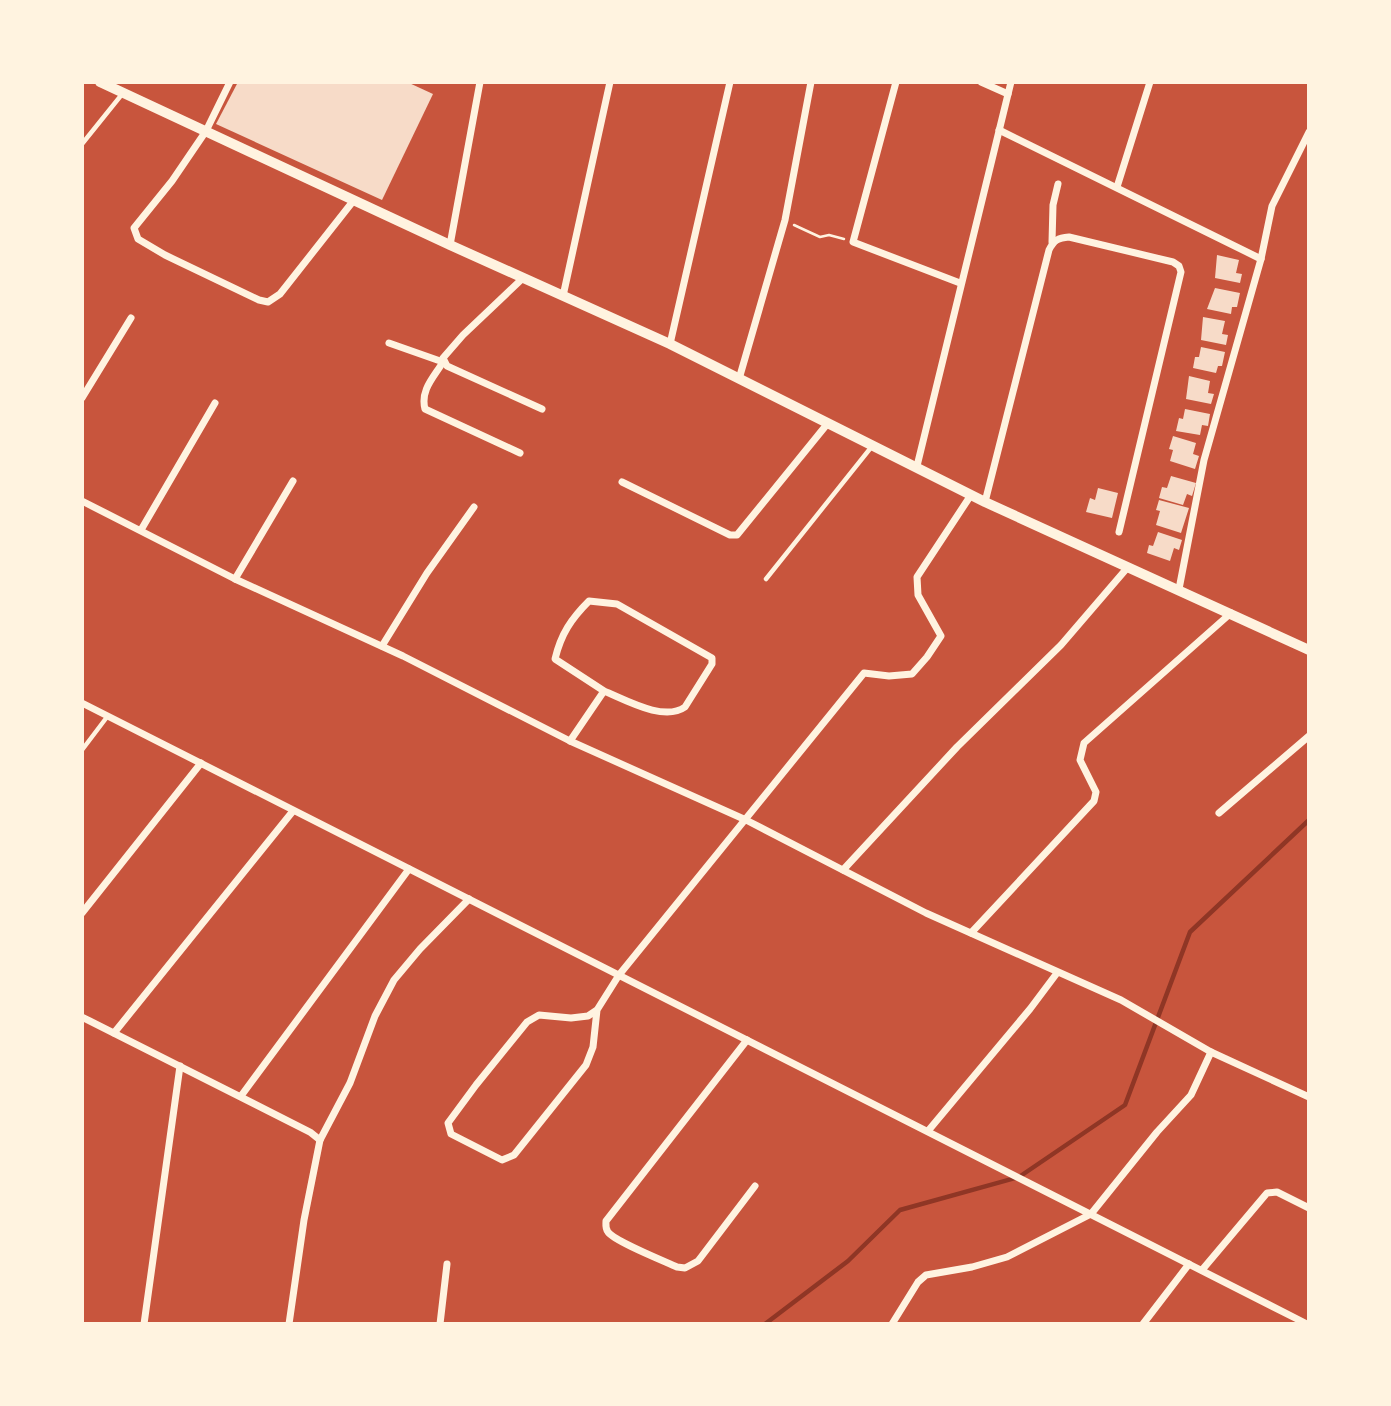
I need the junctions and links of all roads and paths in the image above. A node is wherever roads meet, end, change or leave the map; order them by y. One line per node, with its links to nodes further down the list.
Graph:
1 (100, 82): 11 (street)
2 (230, 82): 14 (street)
3 (480, 82): 23 (street)
4 (610, 82): 27 (street)
5 (730, 82): 30 (street)
6 (811, 82): 20 (street)
7 (896, 82): 21 (street)
8 (981, 82): 12 (street)
9 (1011, 82): 12 (street)
10 (1150, 82): 18 (street)
11 (124, 93): 14 (street); 16 (lane)
12 (1008, 94): 13 (street)
13 (999, 130): 18 (street); 26 (street)
14 (206, 131): 19 (street); 19 (street)
15 (1309, 132): 24 (street)
16 (82, 144)
17 (1058, 184): 22 (street)
18 (1117, 187): 24 (street)
19 (354, 200): 23 (street)
20 (785, 220): 21 (path); 32 (street)
21 (853, 242): 26 (street)
22 (1052, 242): 44 (street); 47 (street)
23 (450, 245): 25 (street)
24 (1261, 259): 51 (street)
25 (523, 278): 27 (street); 31 (street)
26 (960, 283): 39 (street)
27 (563, 296): 30 (street)
28 (131, 318): 33 (street)
29 (389, 343): 31 (street)
30 (670, 344): 32 (street)
31 (443, 362): 35 (street); 38 (street)
32 (739, 379): 36 (street)
33 (82, 398)
34 (215, 403): 46 (street)
35 (542, 409)
36 (828, 423): 37 (street); 41 (street)
37 (873, 445): 39 (street); 50 (lane)
38 (520, 453)
39 (917, 466): 42 (street)
40 (293, 481): 49 (street)
41 (622, 482)
42 (971, 495): 44 (street); 64 (street)
43 (82, 501): 46 (street)
44 (985, 502): 48 (street)
45 (474, 506): 53 (street)
46 (141, 530): 49 (street)
47 (1119, 531)
48 (1128, 567): 51 (street); 66 (street)
49 (235, 579): 53 (street)
50 (766, 579)
51 (1179, 589): 52 (street)
52 (1231, 613): 54 (street); 69 (street)
53 (382, 646): 59 (street)
54 (1309, 650)
55 (604, 691): 55 (street); 59 (street)
56 (82, 703): 57 (street)
57 (107, 716): 60 (lane); 61 (street)
58 (1309, 736): 63 (street)
59 (570, 741): 64 (street)
60 (82, 750)
61 (201, 764): 62 (street); 68 (street)
62 (293, 811): 65 (street); 74 (street)
63 (1219, 813)
64 (746, 820): 66 (street); 71 (street)
65 (409, 869): 67 (street); 78 (street)
66 (844, 870): 69 (street)
67 (469, 899): 71 (street); 81 (street)
68 (82, 913)
69 (971, 933): 70 (street)
70 (1057, 972): 76 (street); 80 (street)
71 (619, 975): 72 (street); 75 (street)
72 (597, 1010): 72 (street)
73 (82, 1017): 74 (street)
74 (114, 1033): 77 (street)
75 (747, 1040): 80 (street); 82 (street)
76 (1212, 1052): 79 (street); 84 (street)
77 (180, 1066): 78 (street); 88 (street)
78 (241, 1096): 81 (street)
79 (1309, 1097)
80 (928, 1131): 84 (street)
81 (320, 1140): 89 (street)
82 (755, 1186)
83 (1309, 1208): 87 (street)
84 (1091, 1214): 86 (street); 91 (street)
85 (447, 1264): 90 (street)
86 (1189, 1264): 87 (street); 92 (street)
87 (1202, 1270): 93 (street)
88 (144, 1324)
89 (289, 1324)
90 (440, 1324)
91 (892, 1324)
92 (1143, 1324)
93 (1307, 1324)

